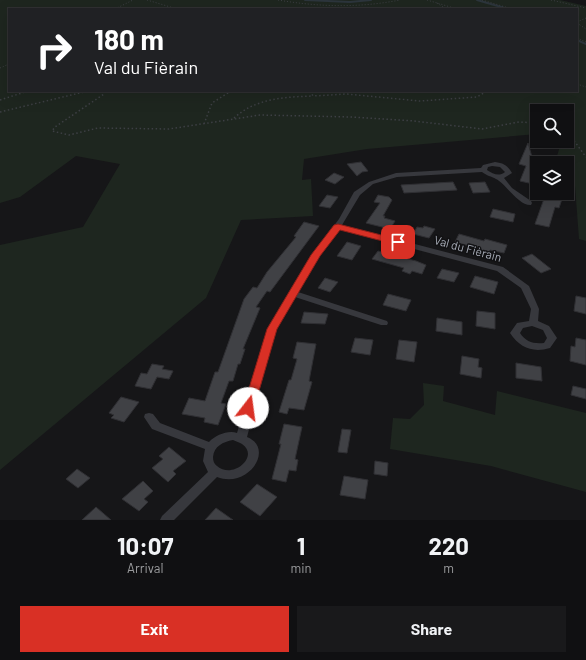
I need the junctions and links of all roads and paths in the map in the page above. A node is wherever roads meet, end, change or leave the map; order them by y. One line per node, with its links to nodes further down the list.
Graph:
1 (133, 0): 9 (path)
2 (147, 0): 10 (path)
3 (278, 0): 4 (path)
4 (400, 0)
5 (427, 0): 8 (path)
6 (482, 0): 13 (path)
7 (551, 0): 14 (path)
8 (436, 2): 11 (path); 12 (path)
9 (117, 8)
10 (174, 8)
11 (445, 8)
12 (454, 8)
13 (509, 8)
14 (586, 8)
15 (578, 23): 16 (path)
16 (586, 29)
17 (25, 92): 24 (path)
18 (84, 92): 25 (path)
19 (104, 92): 28 (path)
20 (229, 92): 28 (path)
21 (310, 92): 23 (path)
22 (485, 92): 23 (path)
23 (312, 96): 26 (path)
24 (0, 100)
25 (0, 112)
26 (233, 118): 27 (path); 28 (path)
27 (530, 123)
28 (204, 124)
29 (574, 141): 30 (path)
30 (586, 157)
31 (484, 170): 32 (street); 32 (street); 34 (street)
32 (499, 177): 33 (street)
33 (528, 203)
34 (338, 226): 35 (street); 37 (street, Val du Fièrain)
35 (293, 293): 36 (street); 39 (street)
36 (384, 323)
37 (533, 323)
38 (149, 417): 40 (street)
39 (240, 438): 40 (street); 41 (street)
40 (211, 446): 41 (street)
41 (216, 471): 42 (street)
42 (166, 520)

